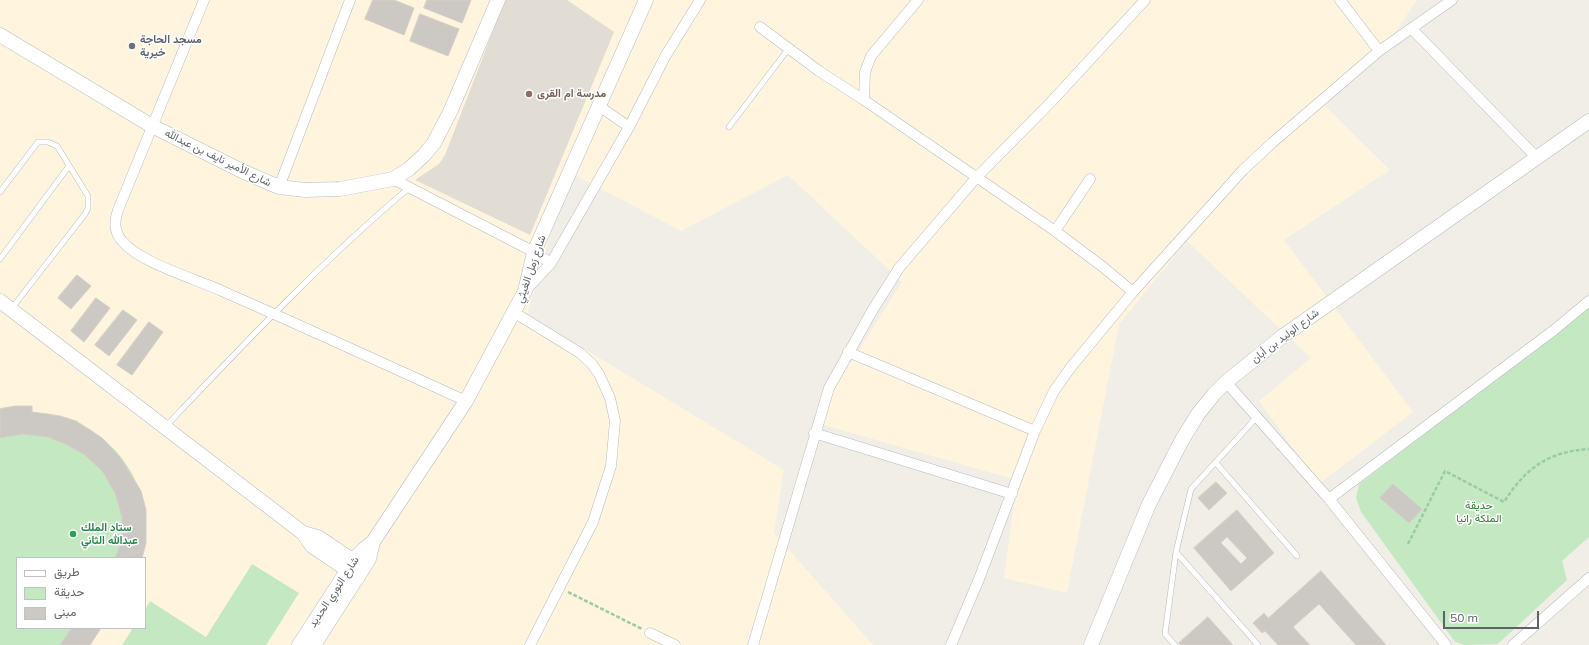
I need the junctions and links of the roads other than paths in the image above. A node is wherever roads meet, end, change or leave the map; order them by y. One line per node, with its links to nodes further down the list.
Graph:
1 (204, 0): 18 (street)
2 (350, 0): 26 (street)
3 (498, 0): 24 (street, شارع الأمير نايف بن عبدالله)
4 (646, 0): 16 (street, شارع زمل الغيثي)
5 (700, 0): 19 (street)
6 (918, 0): 15 (street)
7 (1145, 0): 23 (street)
8 (1340, 0): 14 (street)
9 (1452, 0): 11 (street)
10 (760, 27): 13 (street)
11 (1412, 29): 14 (street); 21 (street)
12 (0, 35): 18 (street, شارع الأمير نايف بن عبدالله)
13 (789, 48): 15 (street); 20 (lane)
14 (1379, 51): 34 (street)
15 (864, 100): 23 (street)
16 (599, 106): 19 (street); 30 (street, شارع زمل الغيثي)
17 (1589, 121): 21 (street, شارع الوليد بن أبان)
18 (152, 126): 26 (street, شارع الأمير نايف بن عبدالله); 38 (street)
19 (628, 127): 32 (street)
20 (729, 127)
21 (1538, 158): 41 (street, شارع الوليد بن أبان)
22 (69, 166): 28 (lane); 31 (lane); 37 (lane)
23 (976, 178): 29 (street); 40 (street)
24 (392, 179): 26 (street, شارع الأمير نايف بن عبدالله); 27 (street)
25 (1090, 180): 29 (street)
26 (279, 187)
27 (409, 188): 30 (street); 38 (lane)
28 (0, 192)
29 (1055, 231): 34 (street)
30 (534, 252): 32 (street); 33 (street, شارع زمل الغيثي)
31 (0, 258)
32 (551, 263): 33 (street)
33 (525, 291): 39 (street, شارع زمل الغيثي)
34 (1133, 292): 45 (street)
35 (0, 300): 37 (street)
36 (1589, 301): 49 (street)
37 (11, 309): 44 (street)
38 (273, 313): 42 (street); 44 (lane)
39 (514, 314): 42 (street, شارع زمل الغيثي); 58 (street)
40 (848, 352): 45 (street); 46 (street)
41 (1226, 382): 43 (street); 62 (street, شارع الوليد بن أبان)
42 (466, 400): 50 (street, شارع زمل الغيثي)
43 (1257, 417): 47 (lane); 49 (street)
44 (166, 426): 53 (street)
45 (1034, 431): 48 (street)
46 (814, 433): 48 (street); 60 (street)
47 (1216, 463): 51 (lane); 52 (lane)
48 (1012, 494): 61 (street)
49 (1329, 499): 65 (street)
50 (373, 542): 53 (street, شارع النوري الحديد)
51 (1176, 552): 63 (lane); 64 (lane)
52 (1296, 556)
53 (356, 569): 56 (street, شارع النوري الحديد); 57 (street, شارع النوري الحديد)
54 (1589, 578): 66 (street)
55 (650, 632): 59 (street)
56 (299, 645)
57 (314, 645)
58 (530, 645)
59 (675, 645)
60 (753, 645)
61 (951, 645)
62 (1091, 645)
63 (1175, 645)
64 (1258, 645)
65 (1446, 645)
66 (1513, 645)

